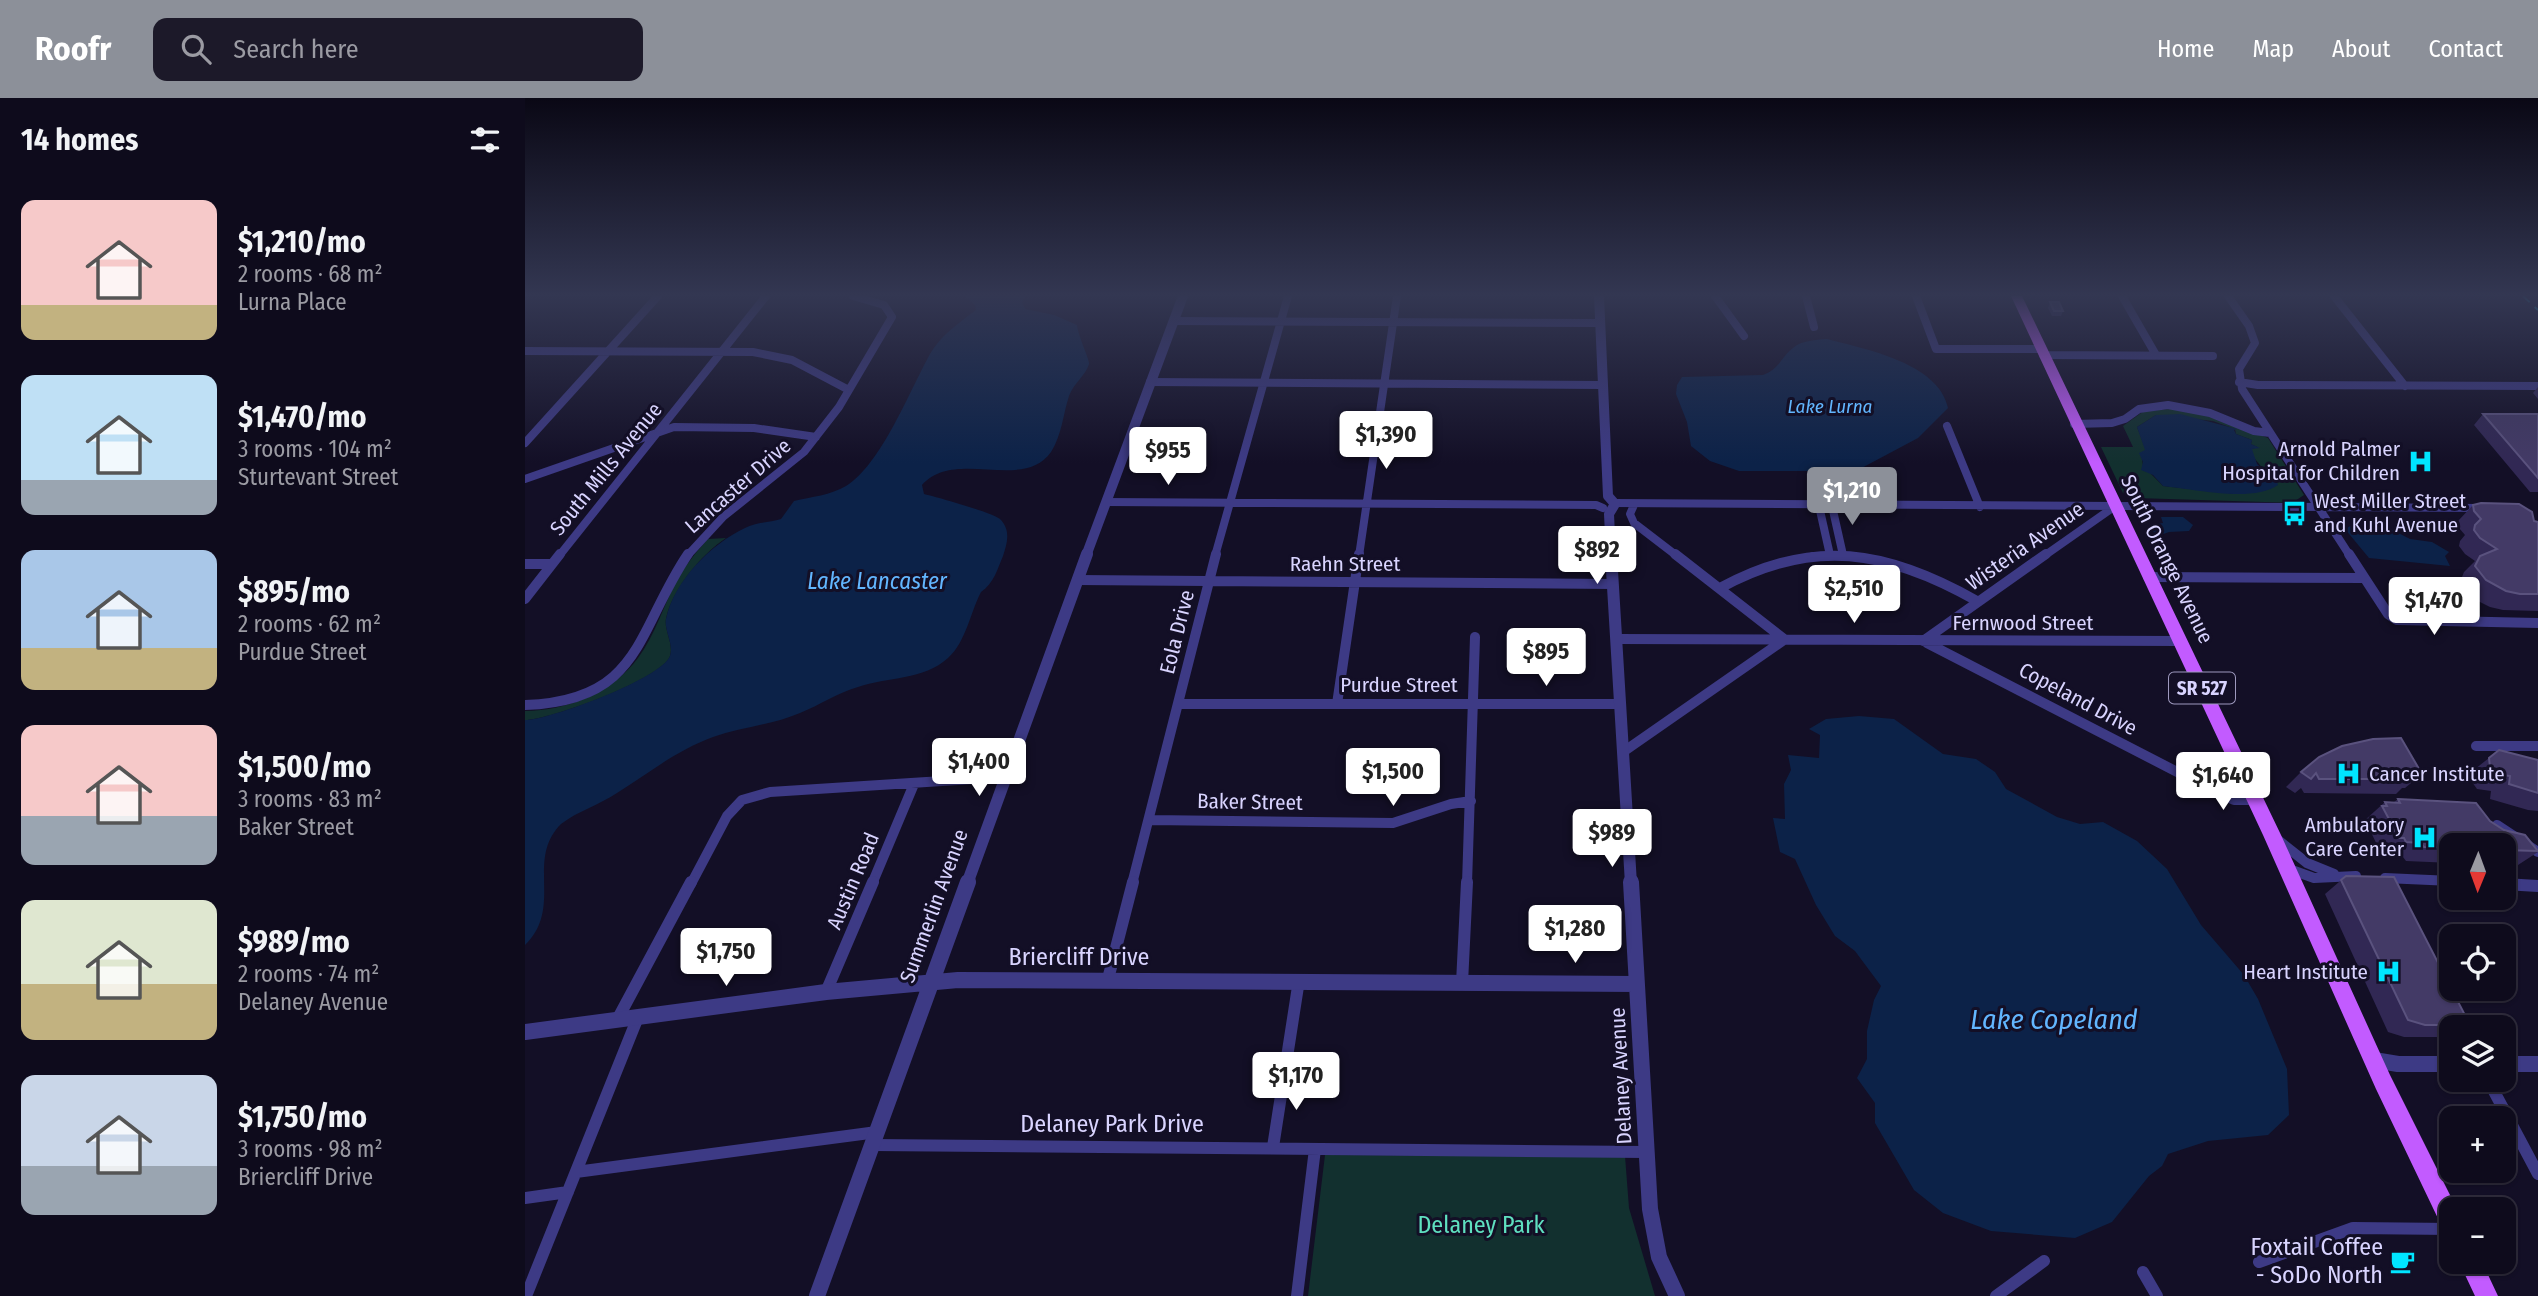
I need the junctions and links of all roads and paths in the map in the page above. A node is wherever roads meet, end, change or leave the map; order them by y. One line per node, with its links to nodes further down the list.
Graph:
1 (606, 352): 29 (street)
2 (711, 352): 3 (street)
3 (722, 352): 23 (street); 26 (street, South Mills Avenue)
4 (871, 352): 23 (street, Lancaster Drive)
5 (1162, 352): 16 (street, Summerlin Avenue)
6 (1271, 352): 18 (street, Eola Drive)
7 (1389, 352): 19 (street)
8 (1601, 352): 20 (street, Delaney Avenue)
9 (2039, 352): 10 (street)
10 (2042, 352): 14 (street); 24 (main road, South Orange Avenue / SR 527)
11 (2154, 352): 14 (street)
12 (2247, 352): 17 (street)
13 (2378, 352): 21 (street)
14 (2156, 355): 15 (street)
15 (2213, 356)
16 (1150, 382): 18 (street); 31 (street, Summerlin Avenue)
17 (2239, 382): 21 (street); 27 (street)
18 (1261, 383): 19 (street); 32 (street, Eola Drive)
19 (1384, 384): 20 (street); 33 (street)
20 (1602, 385): 34 (street, Delaney Avenue)
21 (2405, 386): 22 (street)
22 (2538, 386)
23 (848, 390): 28 (street, Lancaster Drive)
24 (2074, 424): 27 (street); 40 (main road, South Orange Avenue / SR 527)
25 (1947, 426): 38 (street)
26 (660, 430): 28 (street); 30 (street); 47 (street, South Mills Avenue)
27 (2270, 433): 41 (street)
28 (816, 437): 67 (street, Lancaster Drive)
29 (525, 443)
30 (525, 480)
31 (1106, 502): 32 (street); 50 (street, Summerlin Avenue)
32 (1229, 503): 33 (street); 51 (street, Eola Drive)
33 (1366, 504): 34 (street); 52 (street)
34 (1609, 505): 35 (street); 53 (street, Delaney Avenue)
35 (1634, 505): 36 (street); 54 (street)
36 (1819, 506): 37 (street); 44 (street)
37 (1832, 506): 38 (street); 45 (street)
38 (1980, 507): 39 (street)
39 (2072, 507): 40 (street); 43 (street)
40 (2115, 507): 41 (street); 43 (street, Wisteria Avenue); 48 (main road, South Orange Avenue / SR 527)
41 (2318, 508): 42 (street); 49 (street)
42 (2493, 509)
43 (2090, 523): 56 (street, Wisteria Avenue)
44 (1830, 555): 45 (street); 54 (street)
45 (1843, 555): 56 (street)
46 (525, 564): 47 (street)
47 (551, 564): 55 (street)
48 (2148, 577): 49 (street); 62 (main road, South Orange Avenue / SR 527)
49 (2364, 578): 57 (street)
50 (1077, 580): 51 (street, Raehn Street); 71 (street, Summerlin Avenue)
51 (1209, 582): 52 (street, Raehn Street); 63 (street, Eola Drive)
52 (1355, 582): 53 (street, Raehn Street); 64 (street)
53 (1613, 584): 59 (street, Delaney Avenue)
54 (1720, 588): 60 (street)
55 (525, 599)
56 (1977, 601): 61 (street, Wisteria Avenue)
57 (2538, 623)
58 (1475, 637): 65 (street)
59 (1616, 639): 60 (street, Fernwood Street); 66 (street, Delaney Avenue)
60 (1784, 640): 61 (street, Fernwood Street); 70 (street)
61 (1923, 641): 62 (street, Fernwood Street); 73 (street, Copeland Drive)
62 (2179, 641): 73 (main road, South Orange Avenue / SR 527)
63 (1179, 704): 64 (street, Purdue Street); 75 (street, Eola Drive)
64 (1337, 704): 65 (street, Purdue Street)
65 (1474, 704): 66 (street, Purdue Street); 74 (street)
66 (1619, 704): 70 (street, Delaney Avenue)
67 (525, 705)
68 (2476, 746): 69 (street)
69 (2538, 746)
70 (1623, 752): 88 (street, Delaney Avenue)
71 (1005, 777): 72 (street); 86 (street, Summerlin Avenue)
72 (914, 784): 89 (street, Austin Road); 91 (street)
73 (2255, 800): 77 (main road, South Orange Avenue / SR 527)
74 (1471, 801): 75 (street, Baker Street); 87 (street)
75 (1150, 820): 84 (street, Eola Drive)
76 (2497, 825): 78 (street)
77 (2272, 835): 79 (main road, South Orange Avenue / SR 527); 80 (street)
78 (2538, 852)
79 (2286, 867): 80 (street); 93 (main road, South Orange Avenue / SR 527)
80 (2341, 876): 81 (street)
81 (2439, 880)
82 (2517, 885): 83 (street)
83 (2538, 886)
84 (1108, 979): 85 (street, Briercliff Drive); 86 (street, Briercliff Drive)
85 (1299, 980): 87 (street, Briercliff Drive); 99 (street)
86 (932, 981): 89 (street, Briercliff Drive); 98 (street, Summerlin Avenue)
87 (1462, 983): 88 (street, Briercliff Drive)
88 (1636, 984): 101 (street, Delaney Avenue)
89 (826, 992): 90 (street, Briercliff Drive)
90 (638, 1017): 91 (street, Briercliff Drive); 102 (street)
91 (617, 1020): 92 (street, Briercliff Drive)
92 (525, 1032)
93 (2374, 1060): 94 (street); 105 (main road, South Orange Avenue / SR 527)
94 (2439, 1064)
95 (2516, 1064): 96 (street)
96 (2538, 1064)
97 (2494, 1092): 103 (street)
98 (875, 1138): 99 (street, Delaney Park Drive); 102 (street, Delaney Park Drive); 113 (street, Summerlin Avenue)
99 (1273, 1147): 100 (street, Delaney Park Drive)
100 (1315, 1149): 101 (street, Delaney Park Drive); 114 (street)
101 (1646, 1152): 115 (street, Delaney Avenue)
102 (576, 1172): 104 (street)
103 (2538, 1174)
104 (568, 1192): 106 (street); 112 (street)
105 (2440, 1197)
106 (525, 1198)
107 (2439, 1229): 109 (street)
108 (2044, 1261): 116 (street)
109 (2259, 1262)
110 (2143, 1272): 117 (street)
111 (2476, 1274): 118 (main road)
112 (526, 1296)
113 (817, 1296)
114 (1297, 1296)
115 (1677, 1296)
116 (1996, 1296)
117 (2157, 1296)
118 (2487, 1296)

